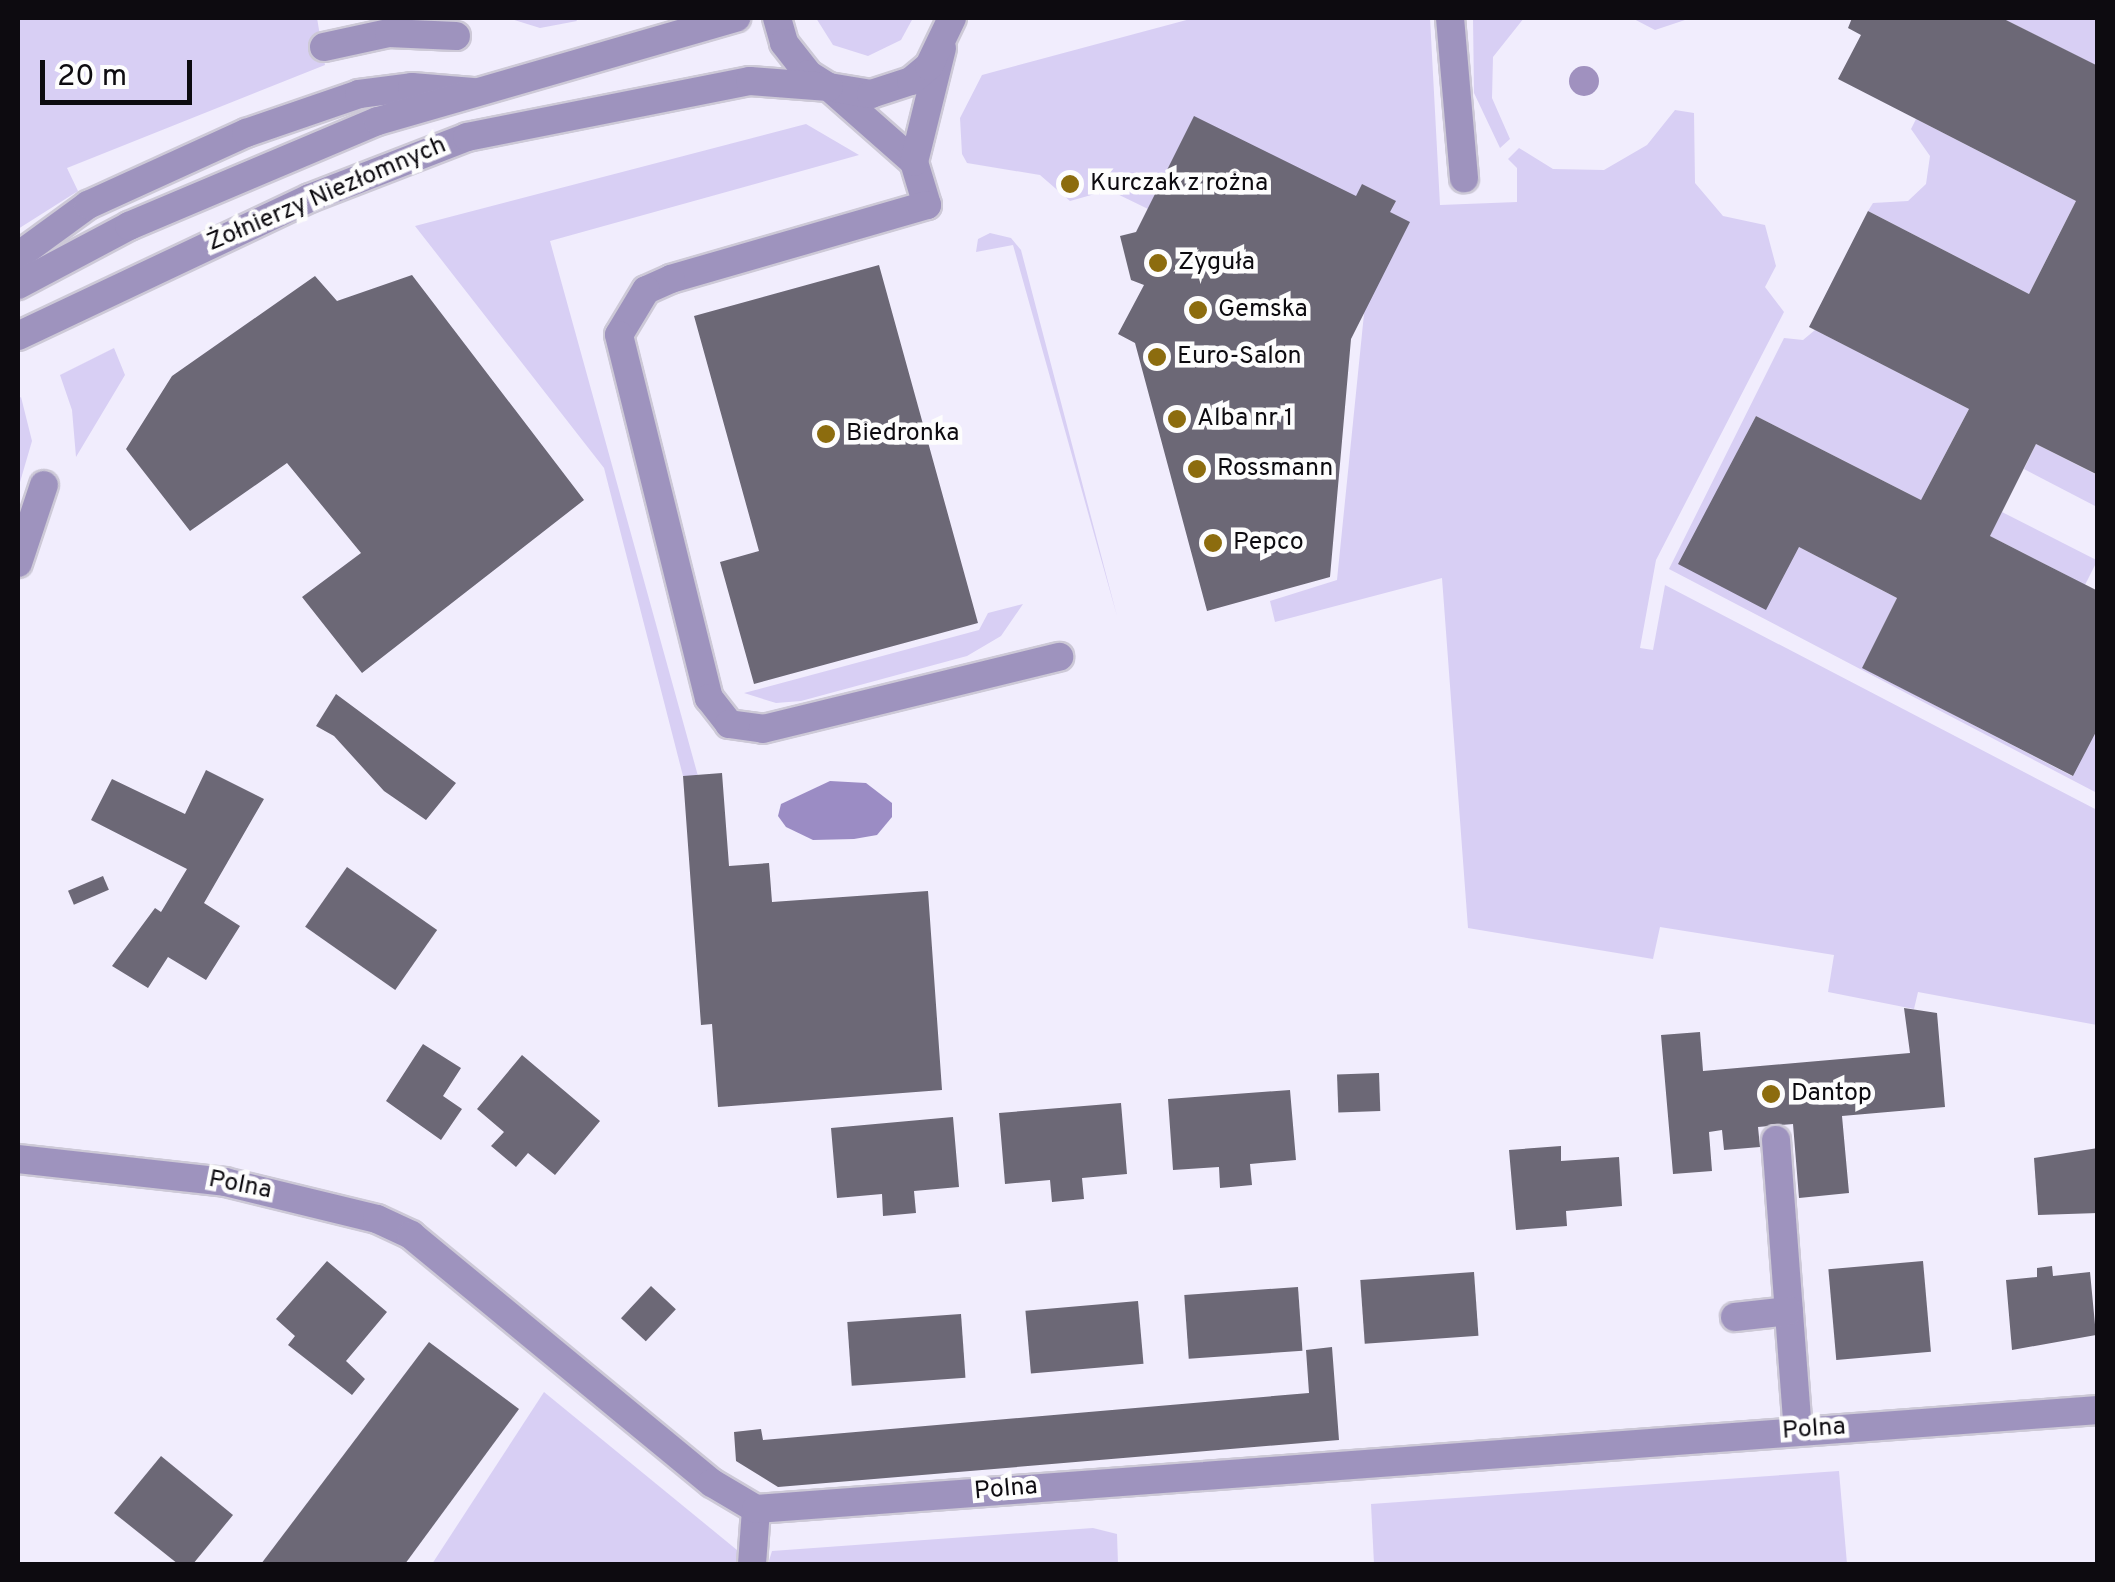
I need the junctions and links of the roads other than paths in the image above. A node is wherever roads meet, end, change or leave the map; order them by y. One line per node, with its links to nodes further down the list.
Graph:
1 (736, 18): 10 (street, Żołnierzy Niezłomnych)
2 (777, 18): 9 (street)
3 (952, 18): 8 (street)
4 (970, 18): 8 (street)
5 (1450, 18): 12 (street)
6 (456, 36): 7 (street)
7 (324, 47)
8 (942, 48): 9 (street, Żołnierzy Niezłomnych); 11 (street)
9 (829, 87): 11 (street); 15 (street, Żołnierzy Niezłomnych)
10 (475, 92): 13 (street); 14 (street, Żołnierzy Niezłomnych)
11 (914, 162): 18 (street)
12 (1464, 178)
13 (18, 256)
14 (18, 285)
15 (18, 336)
16 (44, 485): 17 (street)
17 (18, 563)
18 (1060, 657)
19 (1776, 1140): 21 (street)
20 (18, 1159): 25 (street, Polna)
21 (1789, 1312): 22 (street); 24 (street)
22 (1735, 1317)
23 (2098, 1410): 24 (street, Polna)
24 (1798, 1430): 25 (street, Polna)
25 (756, 1509): 26 (street)
26 (752, 1564)

